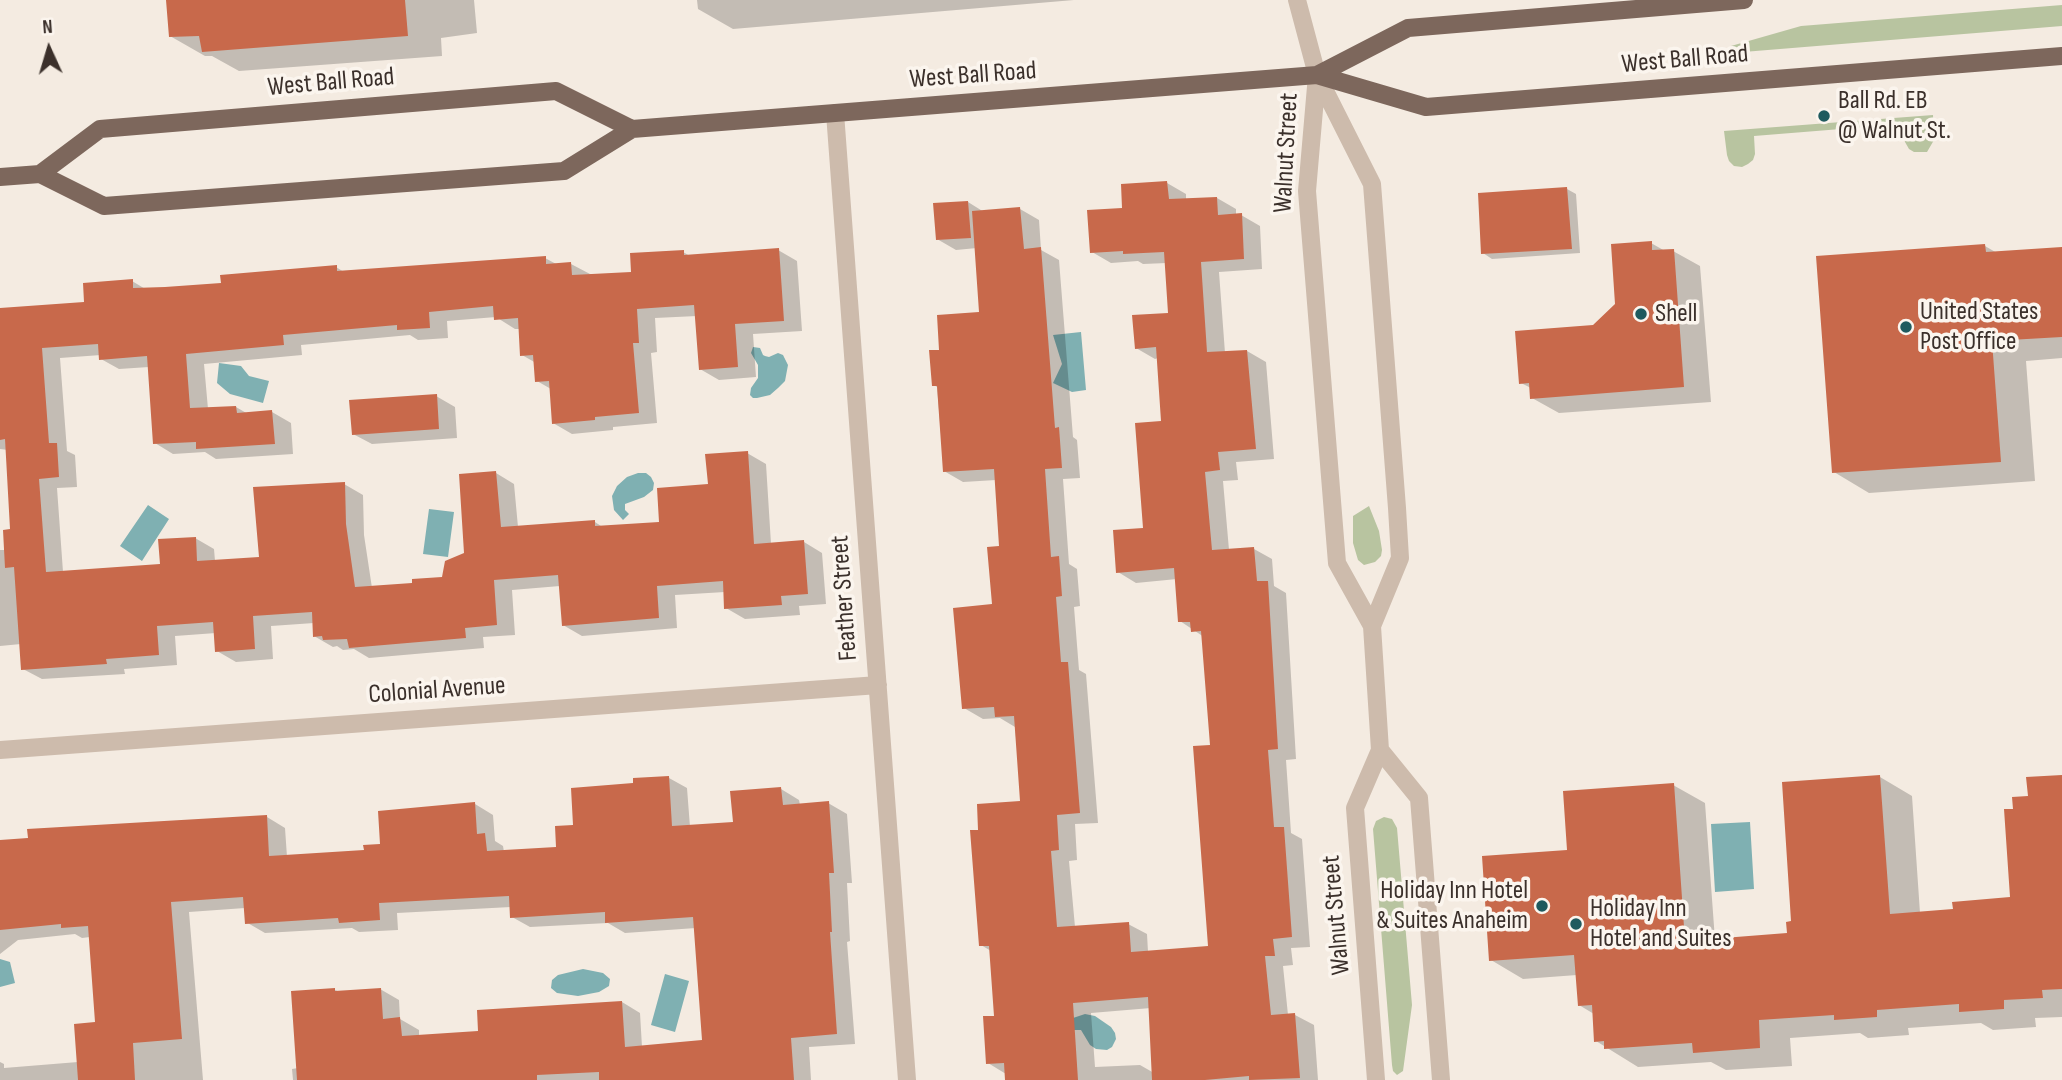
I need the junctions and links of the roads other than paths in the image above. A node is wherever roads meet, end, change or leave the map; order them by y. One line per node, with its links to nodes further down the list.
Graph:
1 (1297, 0): 4 (street)
2 (1744, 0): 4 (main road, West Ball Road)
3 (2062, 56): 4 (main road, West Ball Road)
4 (1317, 75): 5 (main road, West Ball Road); 9 (street, Walnut Street); 9 (street, Walnut Street)
5 (835, 113): 6 (main road, West Ball Road); 10 (street, Feather Street)
6 (632, 129): 7 (main road, West Ball Road); 7 (main road, West Ball Road)
7 (40, 174): 8 (main road)
8 (0, 177)
9 (1372, 626): 12 (street, Walnut Street)
10 (878, 685): 11 (street, Colonial Avenue); 13 (street, Feather Street)
11 (0, 750)
12 (1380, 750): 14 (street, Walnut Street); 15 (street)
13 (907, 1080)
14 (1376, 1080)
15 (1441, 1080)

